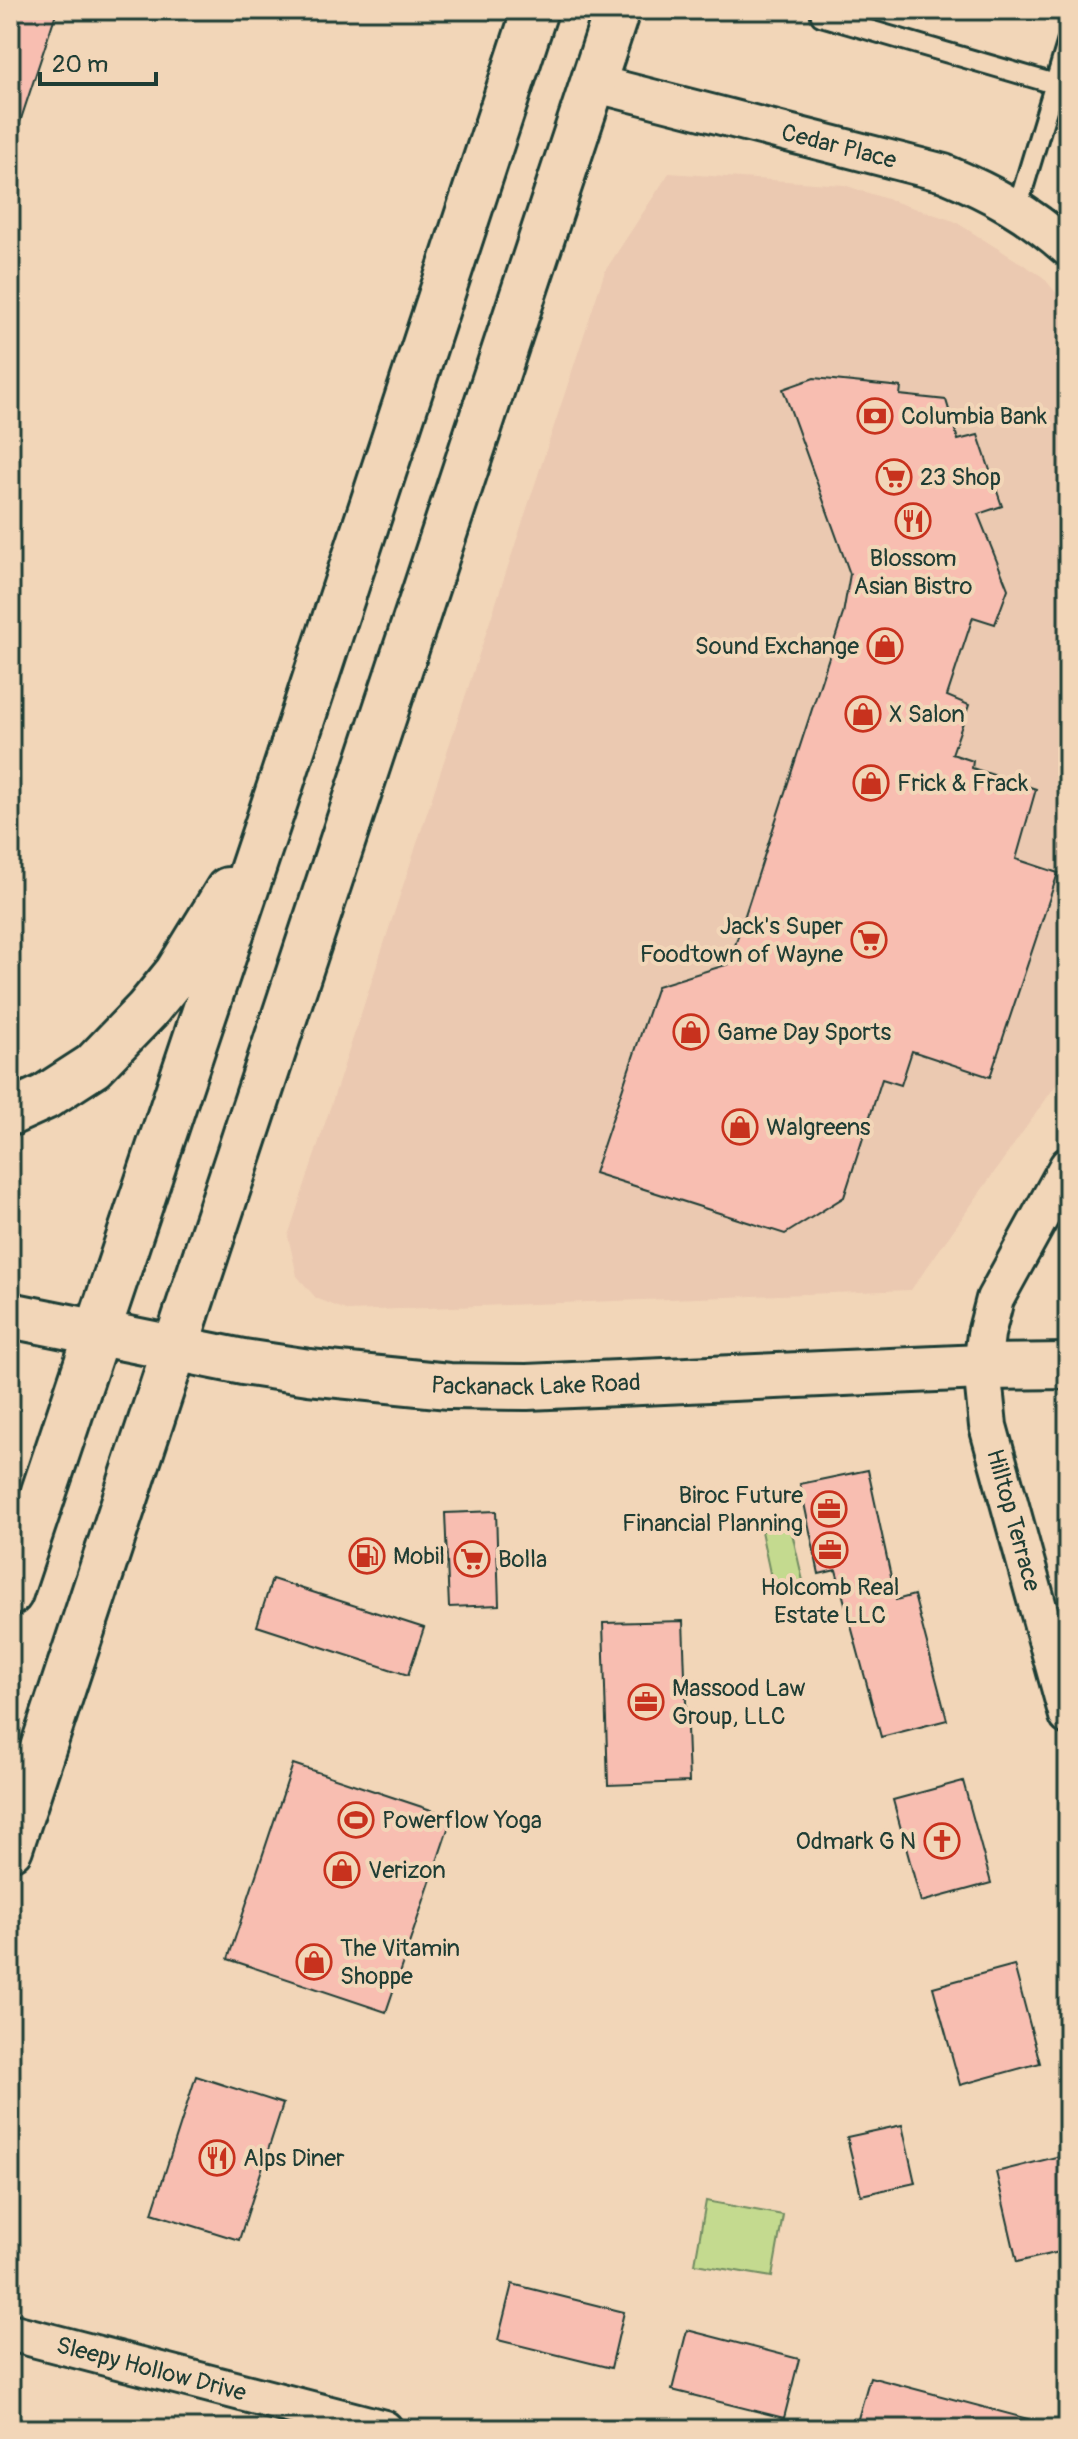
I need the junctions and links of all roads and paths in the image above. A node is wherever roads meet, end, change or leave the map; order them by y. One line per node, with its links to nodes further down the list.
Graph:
1 (535, 10): 9 (main road)
2 (617, 10): 5 (main road)
3 (823, 10): 6 (lane)
4 (1068, 40): 6 (lane)
5 (593, 83): 7 (street, Cedar Place); 14 (main road)
6 (1055, 84): 7 (lane)
7 (1017, 209): 8 (street, Cedar Place)
8 (1068, 248)
9 (268, 823): 10 (main road); 13 (main road)
10 (10, 1113)
11 (1068, 1166): 16 (street, Hilltop Terrace)
12 (10, 1315): 13 (main road, Packanack Lake Road)
13 (99, 1333): 14 (main road, Packanack Lake Road); 17 (main road)
14 (176, 1348): 16 (main road, Packanack Lake Road); 19 (main road)
15 (1068, 1366): 16 (main road, Packanack Lake Road)
16 (982, 1367): 18 (street, Hilltop Terrace)
17 (10, 1593)
18 (1068, 1716)
19 (10, 1848)
20 (10, 2332): 21 (street, Sleepy Hollow Drive)
21 (384, 2429)

